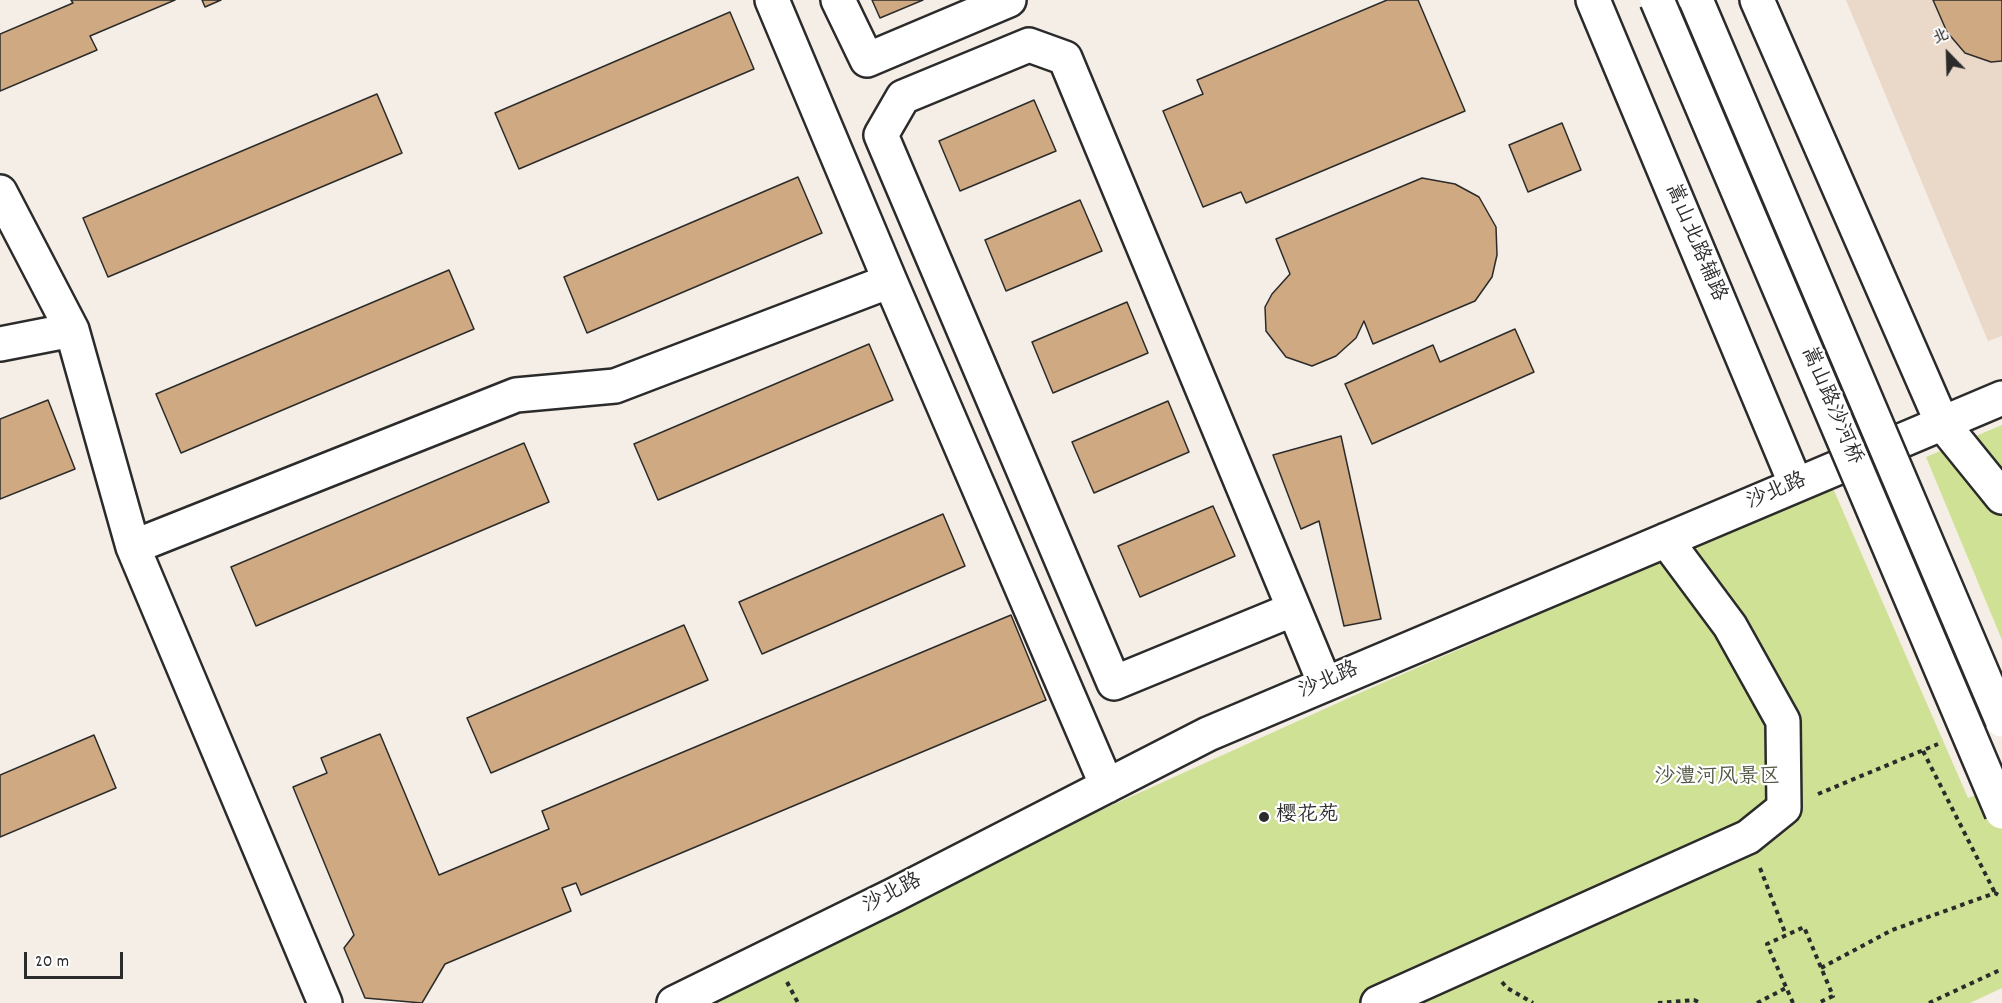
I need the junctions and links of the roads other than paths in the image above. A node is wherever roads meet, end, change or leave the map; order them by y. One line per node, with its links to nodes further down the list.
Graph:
1 (772, 0): 9 (street)
2 (838, 0): 3 (street)
3 (1009, 0)
4 (1593, 0): 14 (street, 嵩山北路辅路)
5 (1657, 0): 22 (street, 嵩山路沙河桥, bridge)
6 (1696, 0): 20 (street, 嵩山路沙河桥, bridge)
7 (1757, 0): 13 (street)
8 (0, 192): 10 (street)
9 (890, 281): 17 (street); 21 (street)
10 (72, 330): 11 (street); 17 (street)
11 (0, 344)
12 (2002, 398): 13 (street, 沙北路)
13 (1942, 423): 14 (street, 沙北路); 15 (street)
14 (1796, 485): 16 (street, 沙北路)
15 (2002, 497)
16 (1666, 540): 19 (street, 沙北路); 25 (street)
17 (134, 547): 23 (street)
18 (1294, 609): 18 (street); 19 (street)
19 (1325, 684): 21 (street, 沙北路)
20 (2002, 720)
21 (1107, 786): 24 (street, 沙北路)
22 (2002, 812)
23 (325, 1003)
24 (674, 1003)
25 (1378, 1003)

